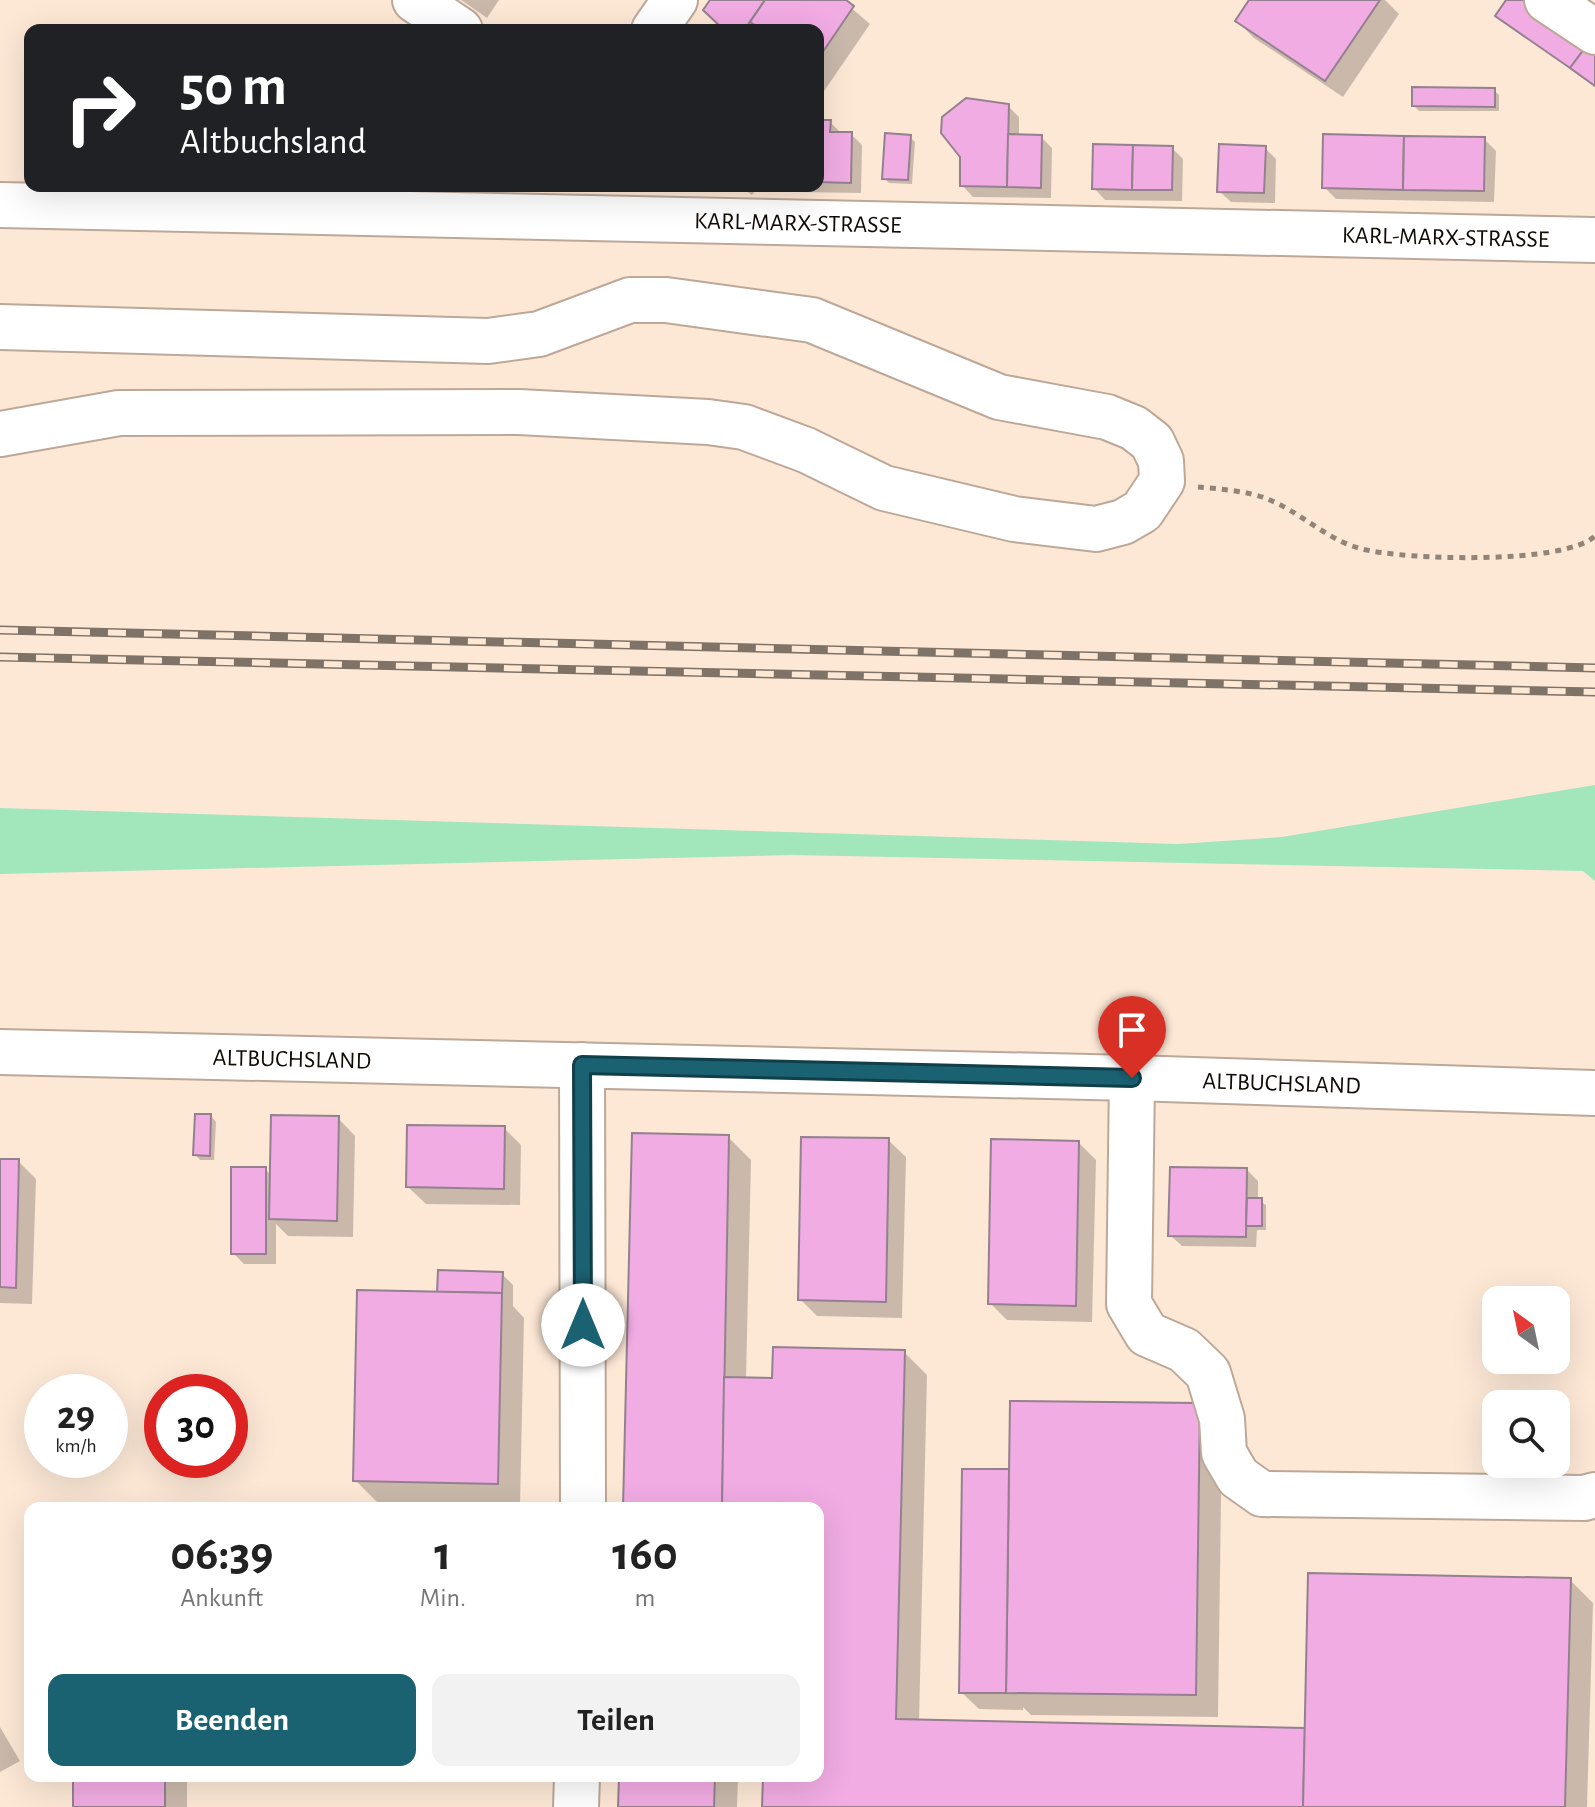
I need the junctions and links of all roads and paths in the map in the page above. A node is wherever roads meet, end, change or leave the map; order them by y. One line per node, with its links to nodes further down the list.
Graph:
1 (415, 0): 4 (street)
2 (675, 0): 5 (street)
3 (1547, 0): 6 (street)
4 (451, 24)
5 (658, 24)
6 (1595, 32)
7 (558, 200): 8 (street, KARL-MARX-STRASSE); 9 (street, KARL-MARX-STRASSE)
8 (0, 205)
9 (1595, 240)
10 (0, 327): 12 (street)
11 (0, 434): 12 (street)
12 (1162, 481): 13 (path)
13 (1595, 536)
14 (0, 1052): 15 (street, ALTBUCHSLAND)
15 (582, 1065): 16 (street, ALTBUCHSLAND); 19 (street)
16 (1132, 1078): 17 (street, ALTBUCHSLAND); 18 (street)
17 (1595, 1093)
18 (1595, 1495)
19 (583, 1502)
20 (577, 1782): 21 (street)
21 (576, 1807)

